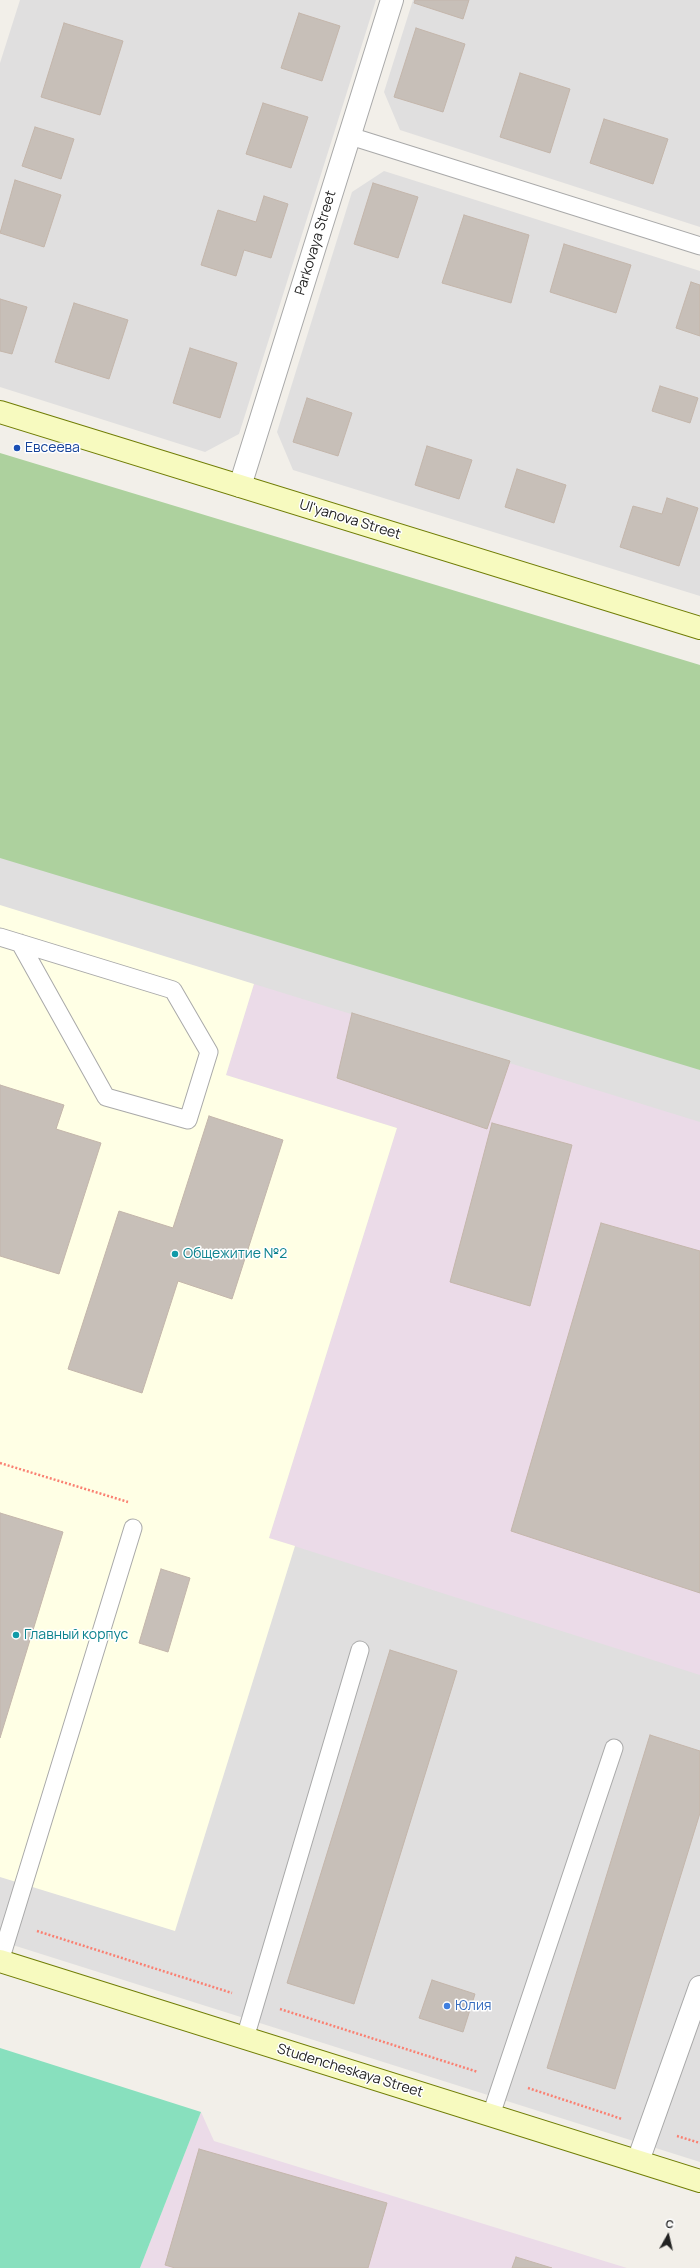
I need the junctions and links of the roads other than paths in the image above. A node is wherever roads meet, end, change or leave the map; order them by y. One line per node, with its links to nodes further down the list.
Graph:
1 (392, 0): 2 (street, Parkovaya Street)
2 (350, 136): 3 (lane); 5 (street, Parkovaya Street)
3 (700, 246)
4 (0, 412): 5 (street, Ul'yanova Street)
5 (240, 486): 6 (street, Ul'yanova Street)
6 (700, 628)
7 (0, 937): 8 (lane)
8 (20, 943): 8 (lane)
9 (133, 1528): 12 (lane)
10 (360, 1650): 14 (lane)
11 (614, 1748): 15 (lane)
12 (0, 1961): 14 (street, Studencheskaya Street)
13 (700, 1987): 16 (street)
14 (245, 2038): 15 (street, Studencheskaya Street)
15 (491, 2115): 16 (street, Studencheskaya Street)
16 (638, 2161): 17 (street, Studencheskaya Street)
17 (700, 2181)

